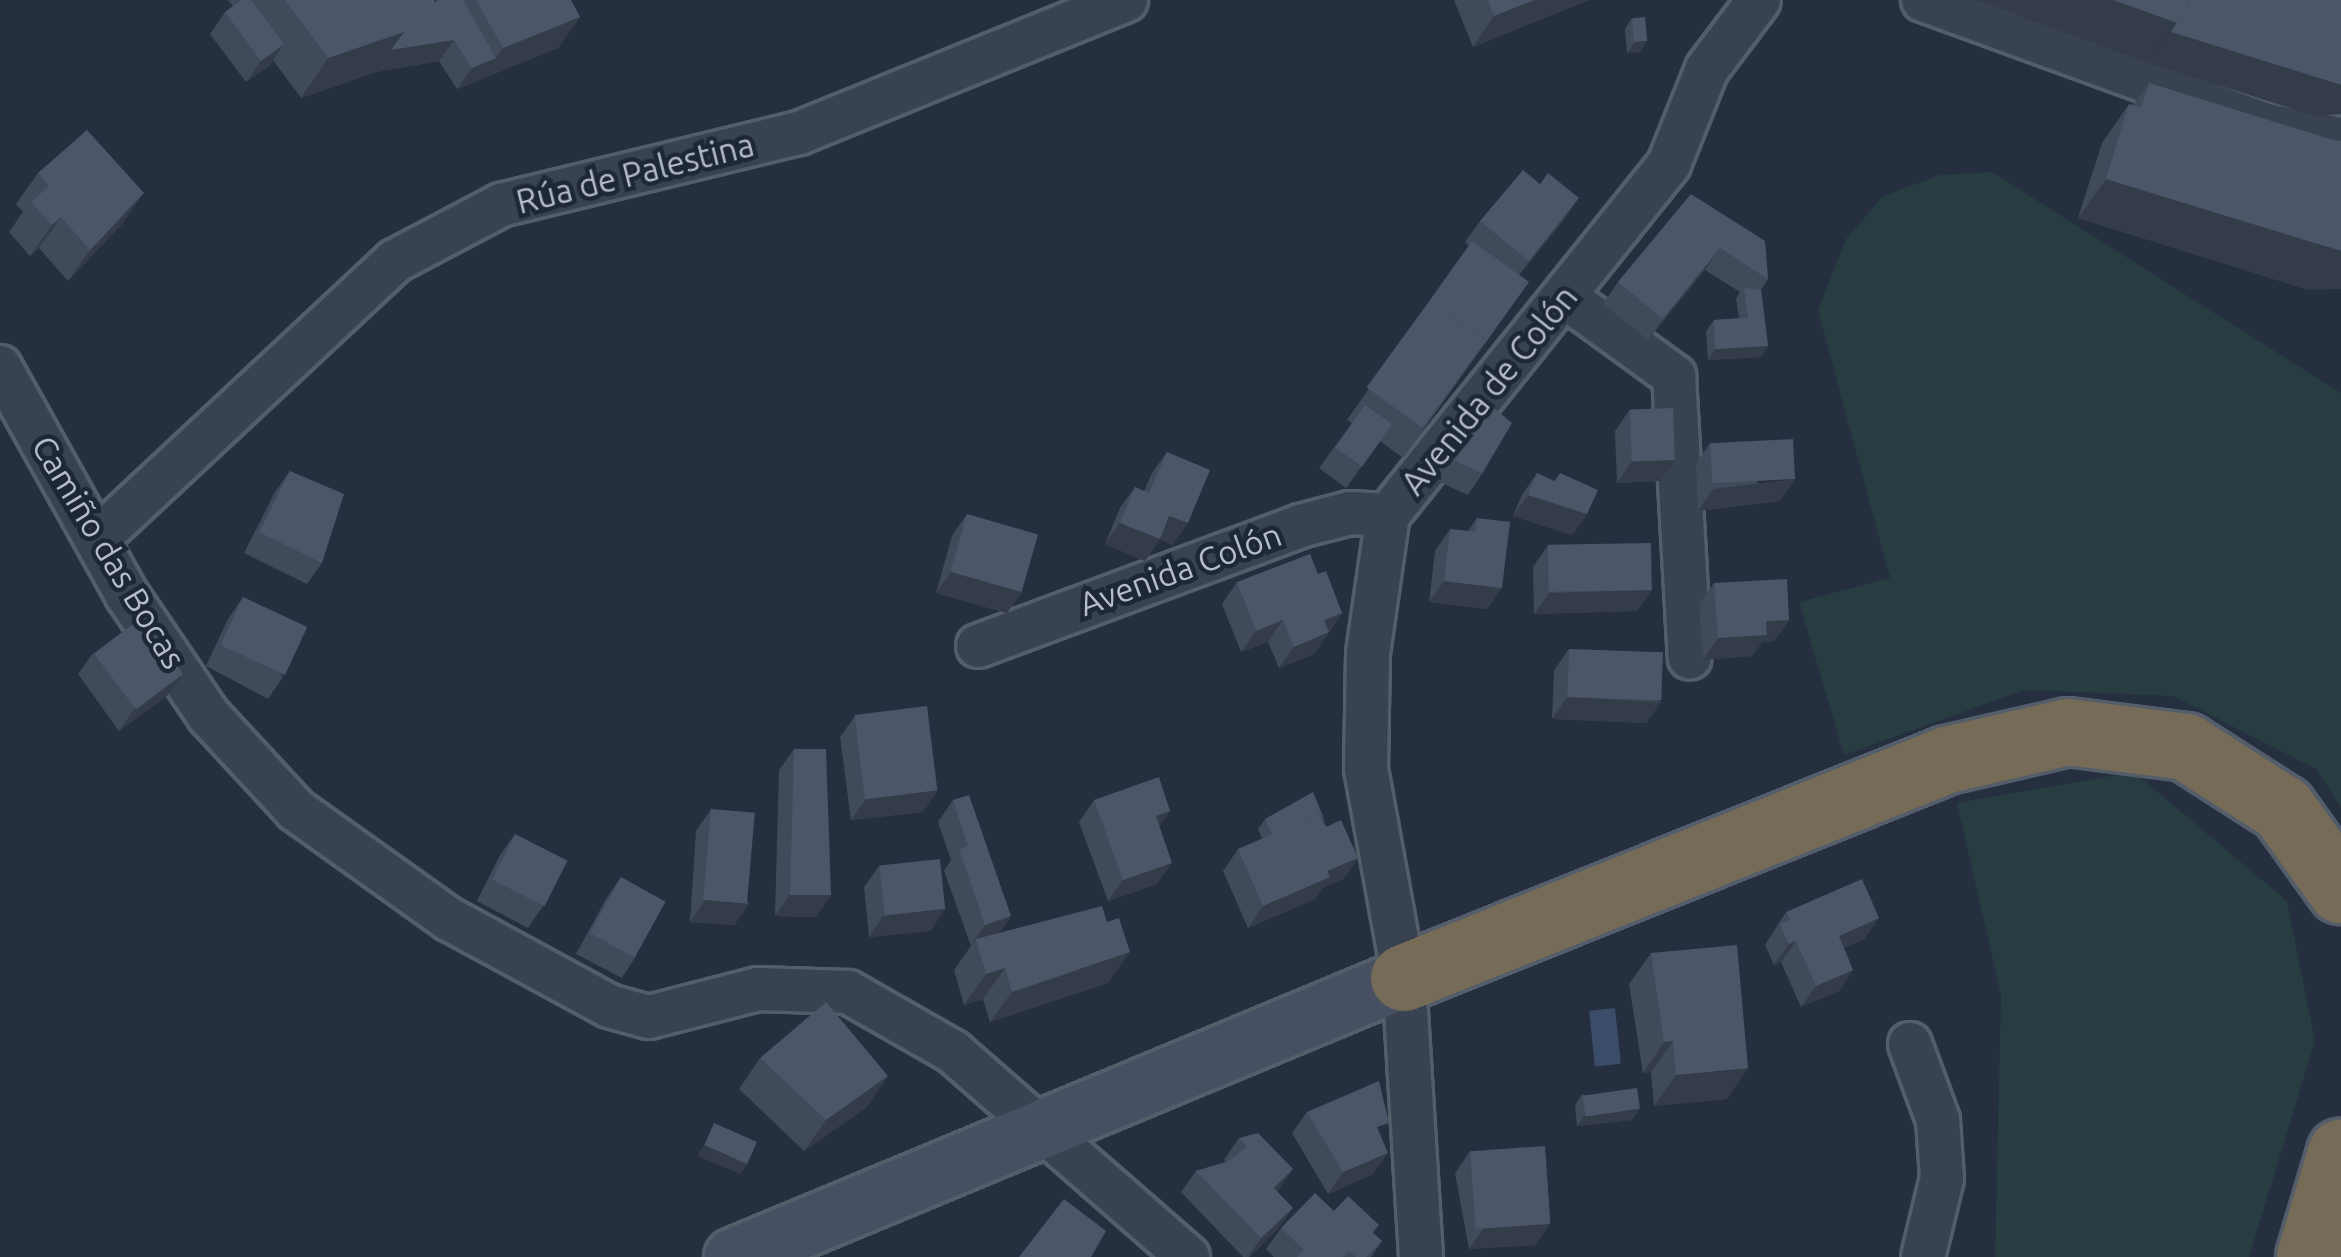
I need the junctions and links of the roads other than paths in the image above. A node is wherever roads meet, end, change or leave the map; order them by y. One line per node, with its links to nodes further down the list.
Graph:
1 (1126, 0): 8 (street, Rúa de Palestina)
2 (1759, 0): 5 (street, Avenida de Colón)
3 (1923, 0): 4 (street)
4 (2341, 139)
5 (1565, 297): 7 (street, Avenida de Colón); 10 (street)
6 (0, 367): 8 (street, Camiño das Bocas)
7 (1388, 515): 9 (street, Avenida Colón); 12 (street, Avenida de Colón)
8 (97, 539): 14 (street, Camiño das Bocas)
9 (978, 646)
10 (1690, 658)
11 (2341, 890): 12 (highway)
12 (1404, 978): 14 (main road); 18 (street, Avenida de Colón)
13 (1910, 1044): 19 (street)
14 (1045, 1126): 16 (main road); 17 (street, Camiño das Bocas)
15 (2341, 1153): 20 (highway)
16 (733, 1257)
17 (1187, 1257)
18 (1421, 1257)
19 (1923, 1257)
20 (2310, 1257)

